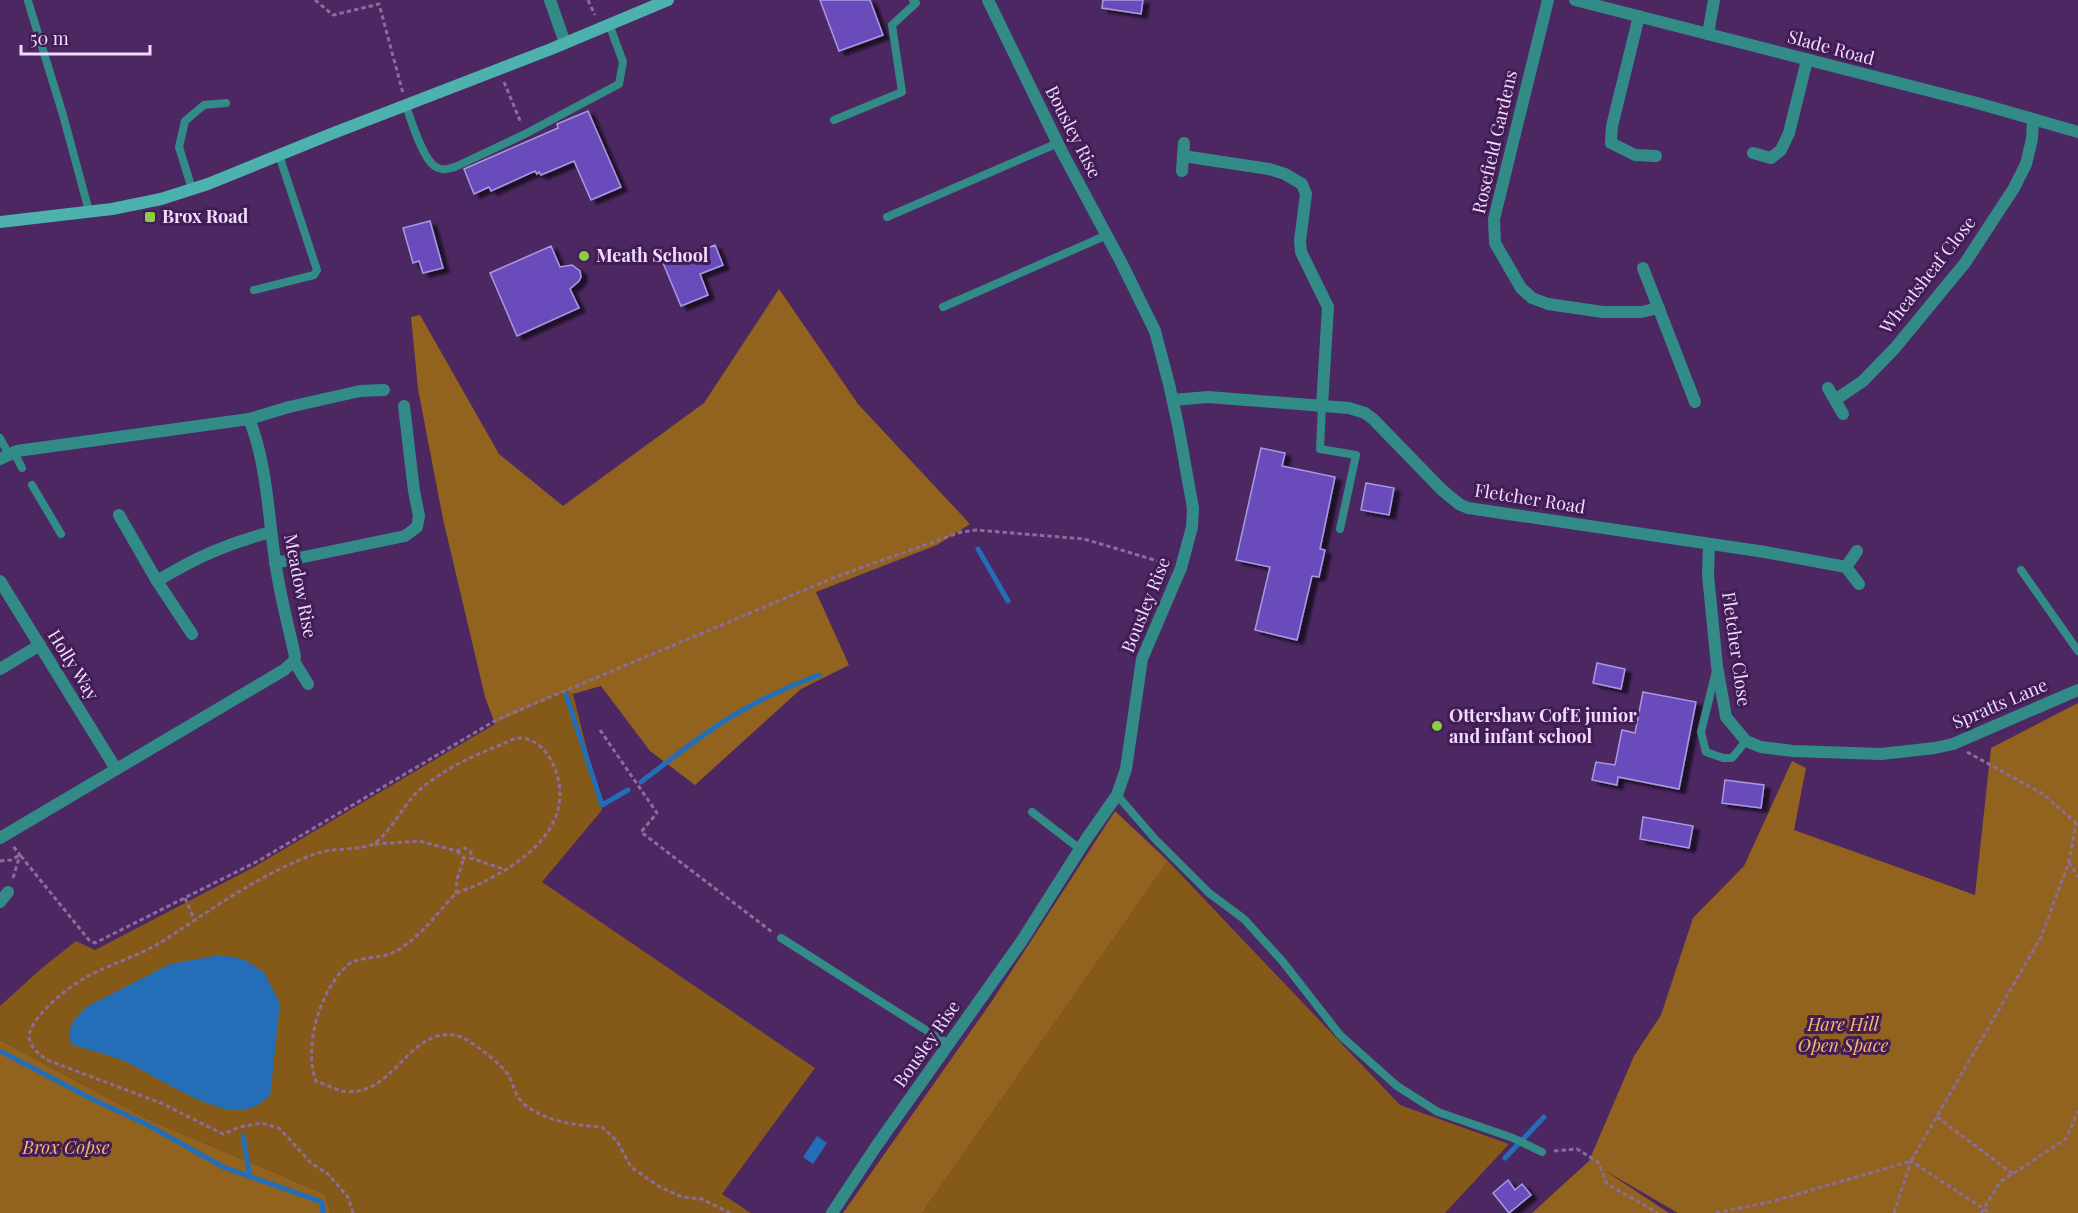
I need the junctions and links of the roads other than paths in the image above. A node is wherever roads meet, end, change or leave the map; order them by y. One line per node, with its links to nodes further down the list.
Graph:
1 (550, 0): 12 (street)
2 (668, 0): 10 (street)
3 (913, 0): 17 (lane)
4 (988, 0): 19 (street, Bousley Rise)
5 (1548, 0): 32 (street, Rosefield Gardens)
6 (1575, 0): 9 (street, Slade Road)
7 (1714, 0): 11 (street)
8 (28, 1): 25 (lane)
9 (1639, 16): 11 (street, Slade Road); 22 (street)
10 (609, 24): 12 (street); 15 (lane)
11 (1708, 34): 13 (street, Slade Road)
12 (565, 43): 15 (street)
13 (1808, 60): 16 (street, Slade Road); 20 (street)
14 (226, 103): 24 (lane)
15 (406, 106): 21 (street)
16 (2033, 119): 18 (street, Slade Road); 36 (street, Wheatsheaf Close)
17 (834, 120)
18 (2078, 132)
19 (1058, 143): 26 (lane); 28 (street, Bousley Rise)
20 (1753, 153)
21 (279, 155): 24 (street); 30 (lane)
22 (1656, 156)
23 (1182, 171): 39 (street)
24 (192, 189): 25 (street)
25 (90, 211): 27 (street)
26 (887, 217)
27 (0, 222)
28 (1107, 236): 31 (lane); 35 (street, Bousley Rise)
29 (1643, 268): 32 (street)
30 (254, 290)
31 (943, 307)
32 (1659, 308): 37 (street)
33 (1828, 388): 36 (street)
34 (384, 390): 41 (street)
35 (1173, 400): 39 (street, Fletcher Road); 68 (street, Bousley Rise)
36 (1835, 400): 40 (street)
37 (1695, 402)
38 (404, 406): 52 (street)
39 (1322, 406): 47 (lane); 50 (street, Fletcher Road)
40 (1843, 414)
41 (249, 419): 43 (street); 48 (street, Meadow Rise)
42 (0, 438): 43 (lane)
43 (8, 455): 44 (lane)
44 (22, 468)
45 (32, 485): 49 (lane)
46 (119, 515): 56 (street)
47 (1340, 529)
48 (271, 532): 52 (street, Meadow Rise); 56 (street)
49 (61, 534)
50 (1709, 544): 53 (street, Fletcher Road); 62 (street, Fletcher Close)
51 (1857, 551): 53 (street)
52 (275, 563): 61 (street, Meadow Rise)
53 (1846, 567): 57 (street)
54 (2021, 570): 60 (lane)
55 (0, 581): 59 (street, Holly Way)
56 (157, 581): 58 (street)
57 (1859, 584)
58 (192, 634)
59 (40, 645): 63 (street); 67 (street, Holly Way)
60 (2078, 651)
61 (294, 661): 64 (street); 67 (street, Meadow Rise)
62 (1717, 666): 66 (street, Fletcher Close); 66 (lane)
63 (0, 669)
64 (308, 684)
65 (2078, 690): 66 (street, Spratts Lane)
66 (1746, 741)
67 (116, 769): 70 (street, Meadow Rise)
68 (1117, 795): 71 (street, Bousley Rise); 74 (lane)
69 (1032, 812): 71 (lane)
70 (0, 838)
71 (1080, 849): 73 (street, Bousley Rise)
72 (781, 938): 73 (lane)
73 (949, 1044): 75 (street, Bousley Rise)
74 (1542, 1152)
75 (832, 1213)

